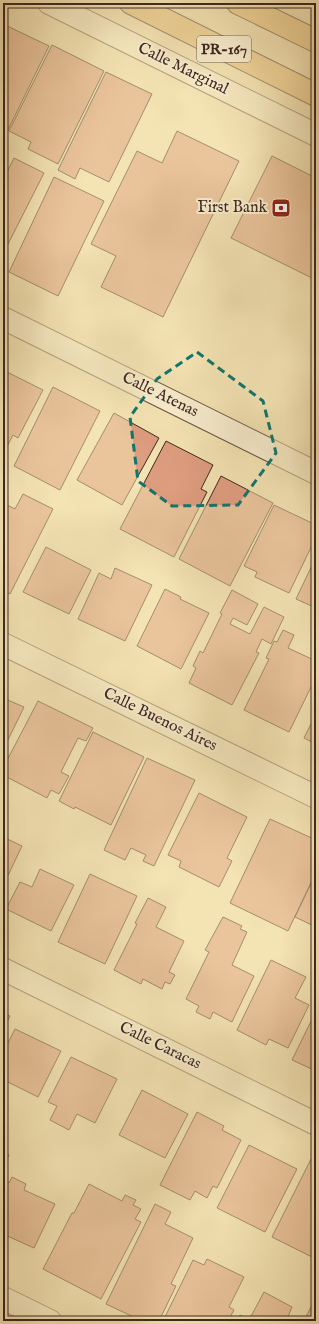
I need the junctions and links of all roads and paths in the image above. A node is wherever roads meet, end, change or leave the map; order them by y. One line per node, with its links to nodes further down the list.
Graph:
1 (49, 3): 6 (street, Calle Marginal)
2 (131, 3): 5 (main road, PR-167)
3 (238, 3): 4 (main road)
4 (316, 41)
5 (316, 95)
6 (316, 135)
7 (3, 318): 8 (street, Calle Atenas)
8 (316, 472)
9 (3, 644): 10 (street, Calle Buenos Aires)
10 (316, 797)
11 (3, 969): 12 (street, Calle Caracas)
12 (316, 1124)
13 (3, 1298): 14 (street)
14 (50, 1321)

